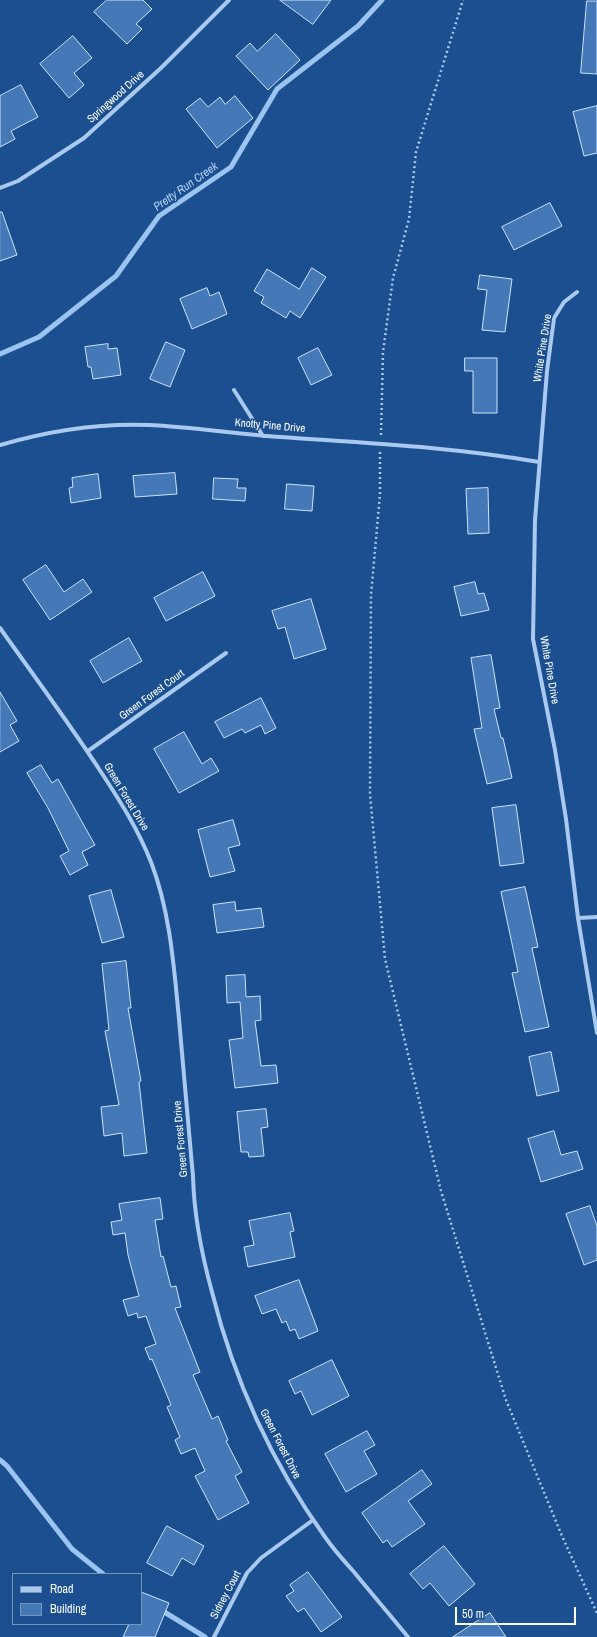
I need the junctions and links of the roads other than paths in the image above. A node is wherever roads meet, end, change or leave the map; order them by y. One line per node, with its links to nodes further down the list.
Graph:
1 (229, 0): 2 (street, Springwood Drive)
2 (0, 188)
3 (577, 292): 7 (street, White Pine Drive)
4 (234, 390): 5 (street)
5 (263, 436): 6 (street, Knotty Pine Drive); 7 (street, Knotty Pine Drive)
6 (0, 446)
7 (539, 462): 12 (street, White Pine Drive)
8 (0, 628): 10 (street, Green Forest Drive)
9 (226, 653): 10 (street, Green Forest Court)
10 (88, 751): 14 (street, Green Forest Drive)
11 (597, 917): 12 (street)
12 (578, 918): 13 (street, White Pine Drive)
13 (597, 1033)
14 (313, 1520): 15 (street, Sidney Court); 16 (street, Green Forest Drive)
15 (214, 1637)
16 (408, 1637)

